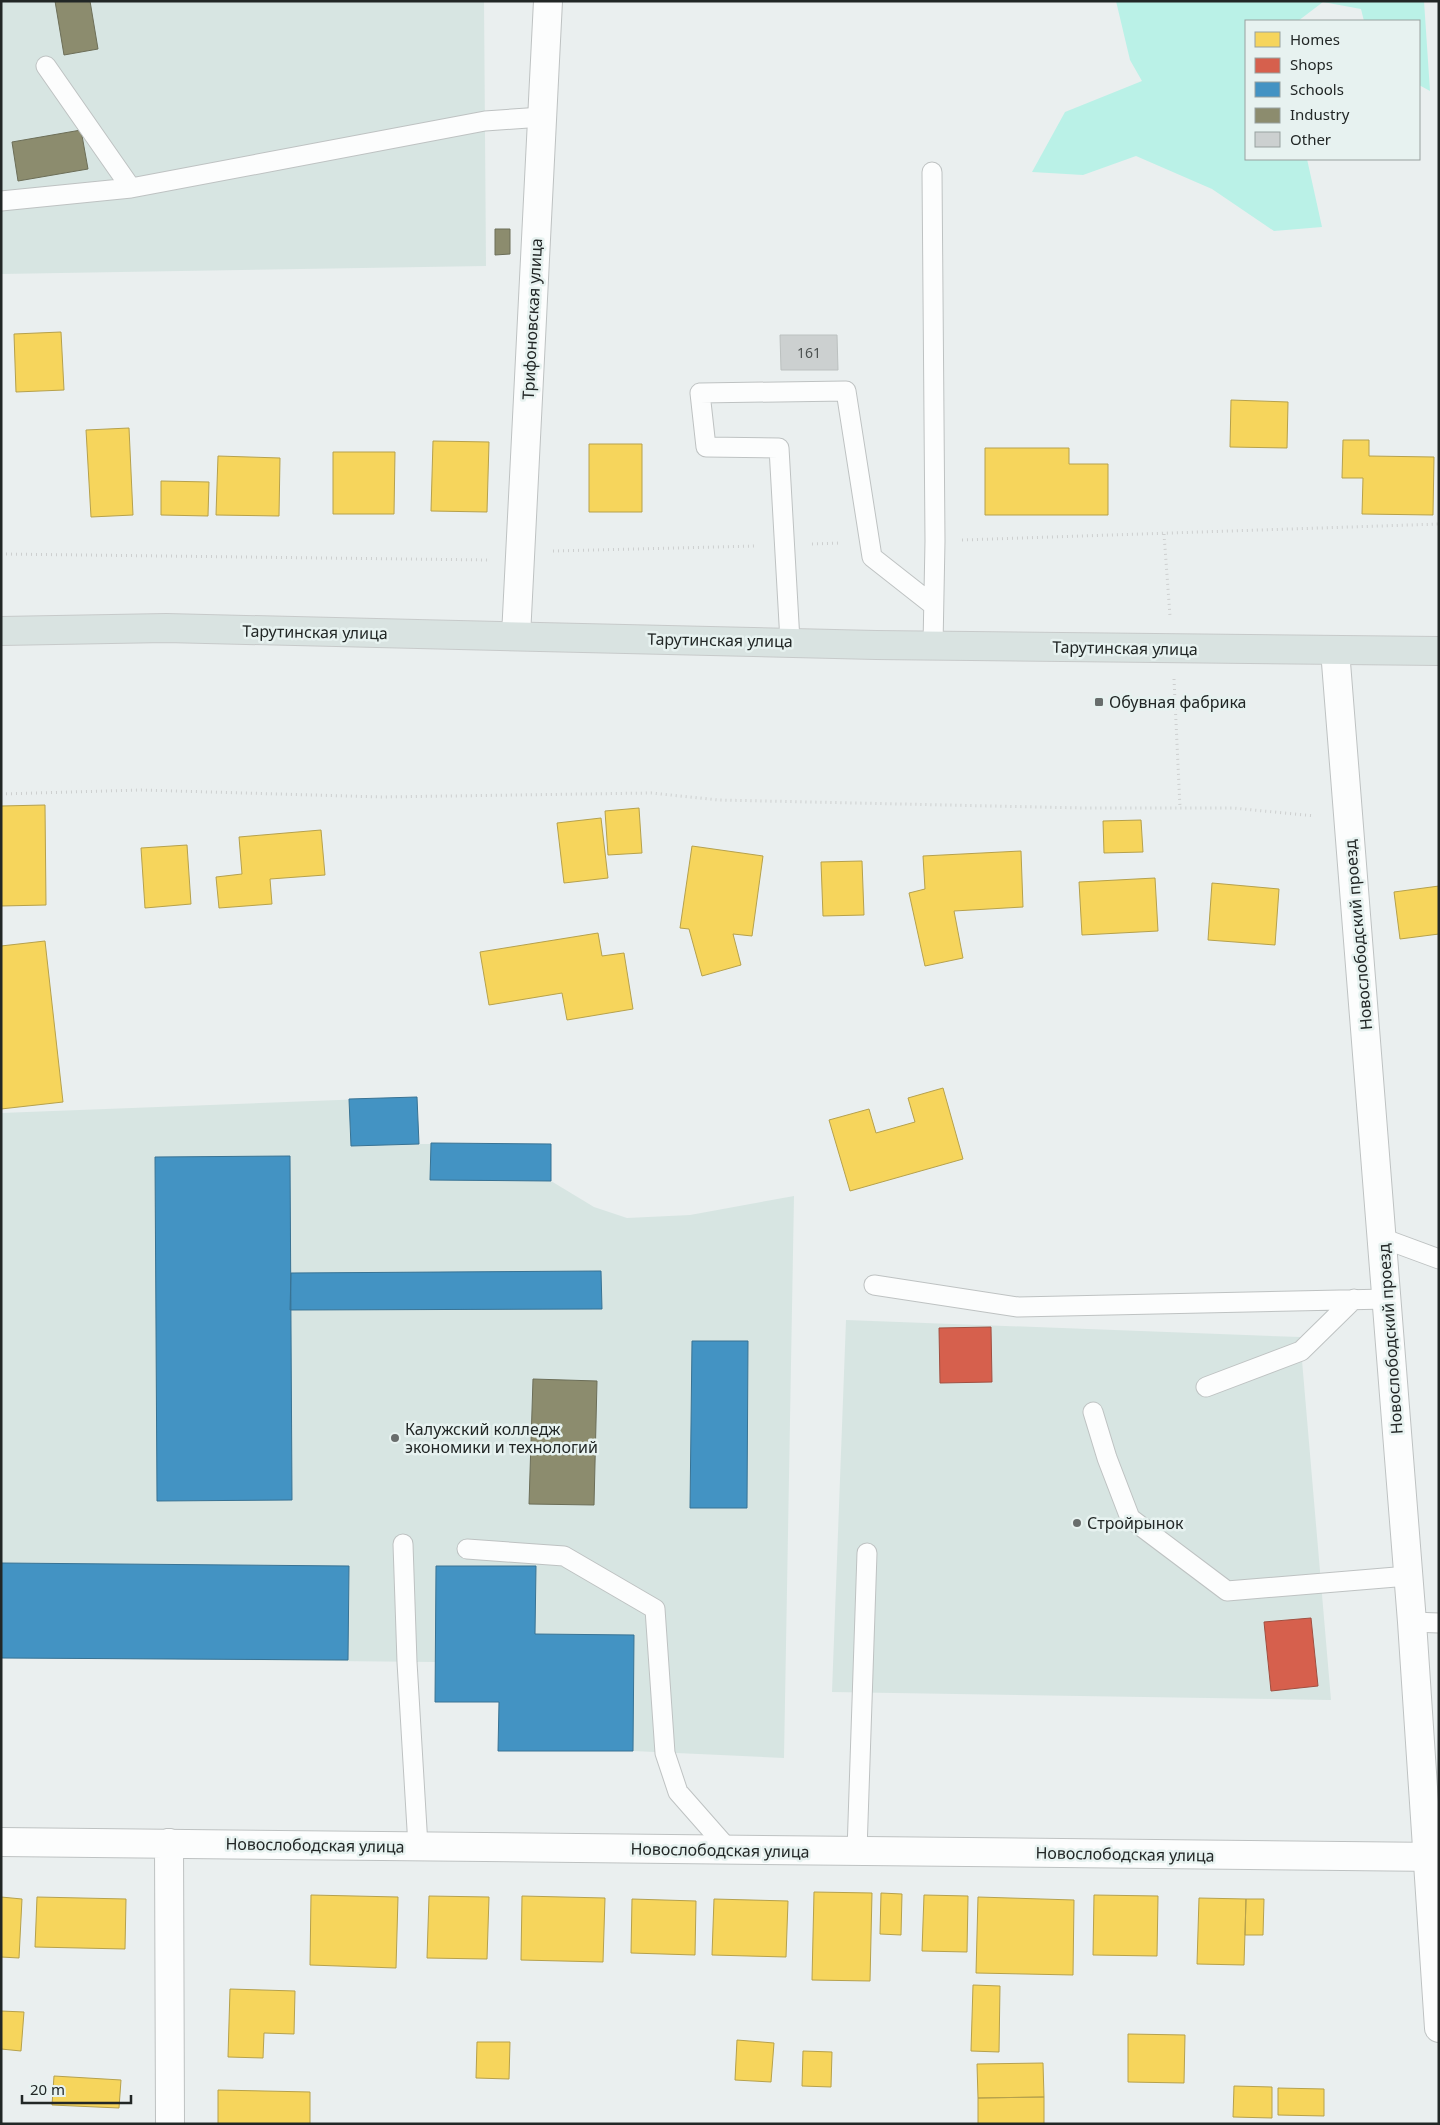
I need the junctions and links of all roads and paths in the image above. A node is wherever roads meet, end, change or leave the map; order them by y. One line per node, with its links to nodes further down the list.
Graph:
1 (548, 1): 3 (street, Трифоновская улица)
2 (46, 66): 5 (lane)
3 (542, 118): 5 (lane); 10 (street, Трифоновская улица)
4 (932, 172): 11 (lane)
5 (131, 188): 6 (lane)
6 (1, 201)
7 (1439, 524): 8 (path)
8 (1164, 534)
9 (1, 554): 10 (path)
10 (520, 561): 13 (street, Трифоновская улица)
11 (933, 605): 14 (lane); 15 (lane)
12 (1, 631): 13 (main road, Тарутинская улица)
13 (516, 636): 14 (main road, Тарутинская улица)
14 (790, 641): 15 (main road, Тарутинская улица)
15 (933, 645): 16 (main road, Тарутинская улица)
16 (1335, 650): 17 (main road, Тарутинская улица); 22 (street, Новослободский проезд)
17 (1439, 651)
18 (1174, 712): 20 (path)
19 (1, 794): 20 (path)
20 (1180, 808): 21 (path)
21 (1320, 817)
22 (1382, 1238): 23 (lane); 26 (street, Новослободский проезд)
23 (1439, 1259)
24 (874, 1285): 25 (lane)
25 (1354, 1299): 26 (lane); 27 (lane)
26 (1387, 1299): 32 (street, Новослободский проезд)
27 (1206, 1387)
28 (1093, 1412): 32 (lane)
29 (403, 1544): 37 (lane)
30 (467, 1549): 38 (lane)
31 (867, 1553): 39 (lane)
32 (1408, 1576): 33 (street, Новослободский проезд)
33 (1412, 1622): 34 (lane); 40 (street, Новослободский проезд)
34 (1439, 1623)
35 (1, 1842): 36 (street, Новослободская улица)
36 (169, 1844): 37 (street, Новослободская улица); 42 (street)
37 (418, 1846): 38 (street, Новослободская улица)
38 (729, 1850): 39 (street, Новослободская улица)
39 (857, 1851): 40 (street, Новослободская улица)
40 (1434, 1857): 41 (street, Новослободский проезд)
41 (1439, 2028)
42 (170, 2124)

